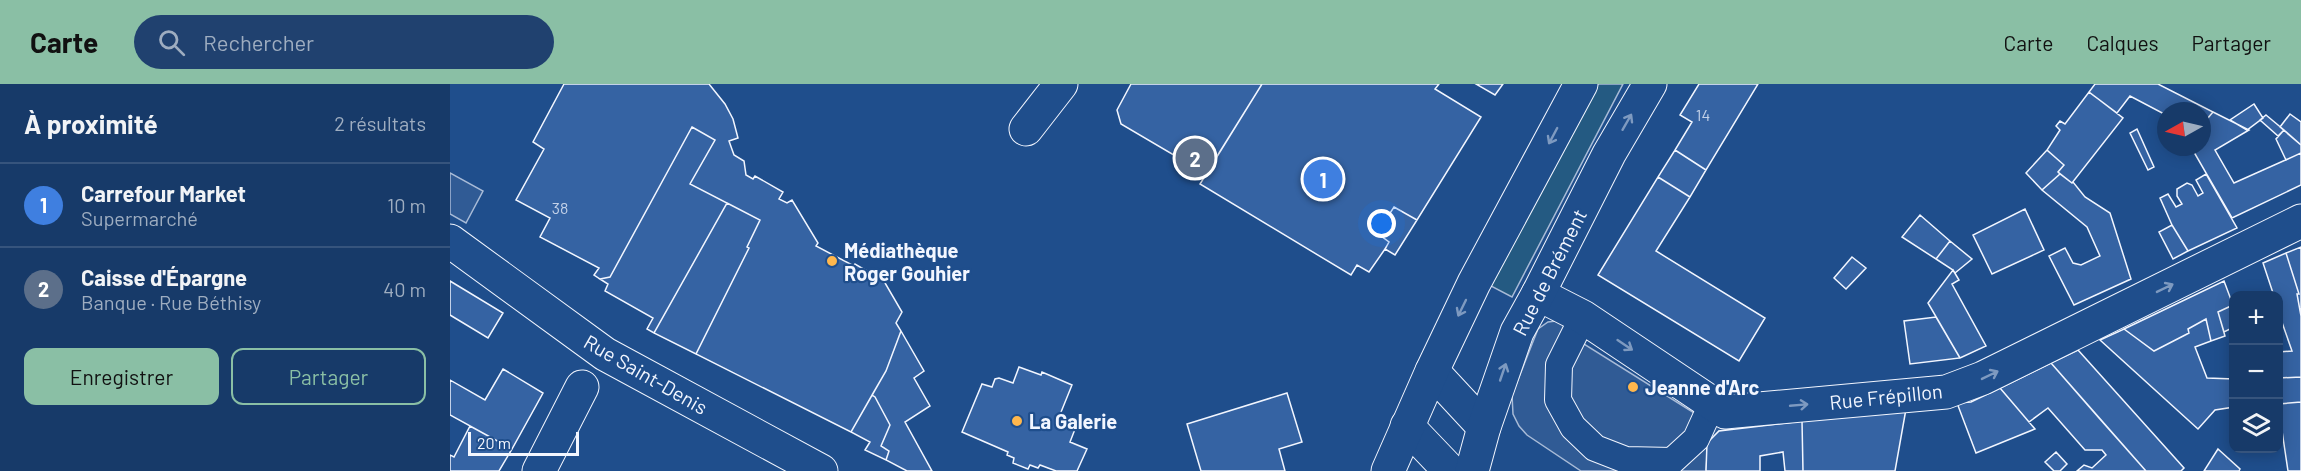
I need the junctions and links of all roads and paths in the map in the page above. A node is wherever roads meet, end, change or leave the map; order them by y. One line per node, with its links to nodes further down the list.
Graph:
1 (1061, 84): 4 (street)
2 (1581, 84): 9 (street, one-way to 9)
3 (1650, 84): 7 (street, Rue de Brément, one-way to 3)
4 (1026, 129)
5 (2301, 221): 11 (street, Rue Frépillon, one-way to 5)
6 (450, 241): 15 (street, Rue Saint-Denis)
7 (1538, 294): 8 (street, Rue Frépillon); 13 (street, Rue de Brément, one-way to 7)
8 (1583, 317): 11 (street, Rue Frépillon, one-way to 11); 11 (street)
9 (1432, 371): 12 (street); 13 (street)
10 (582, 387): 14 (street)
11 (1713, 404)
12 (1407, 426): 16 (street); 17 (street)
13 (1484, 427): 18 (street, Rue de Brément)
14 (539, 471)
15 (821, 471)
16 (1388, 471)
17 (1450, 471)
18 (1472, 471)

